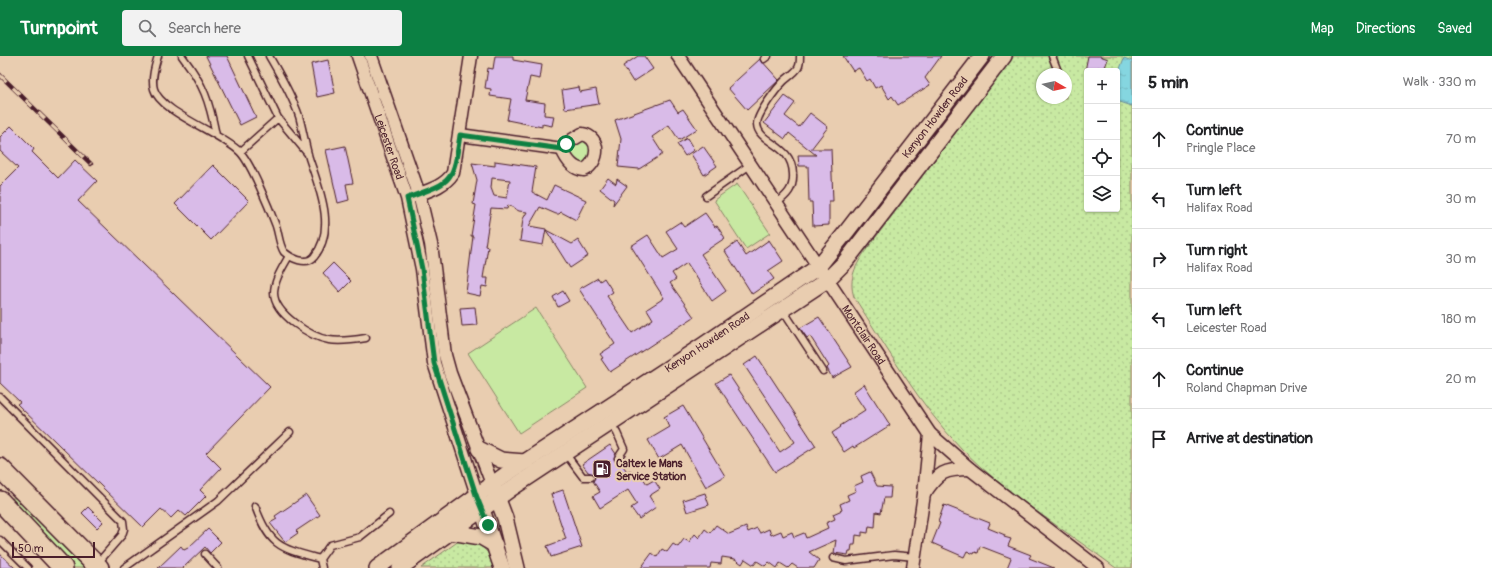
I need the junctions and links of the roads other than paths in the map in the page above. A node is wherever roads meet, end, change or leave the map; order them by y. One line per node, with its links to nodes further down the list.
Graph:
1 (158, 56): 16 (lane)
2 (182, 56): 16 (lane)
3 (248, 56): 15 (lane)
4 (269, 56): 20 (lane)
5 (358, 56): 24 (street, Leicester Road)
6 (371, 56): 22 (street, Leicester Road)
7 (471, 56): 17 (street)
8 (678, 56): 21 (street, Montclair Road)
9 (800, 56): 25 (lane)
10 (1004, 56): 14 (street, Kenyon Howden Road)
11 (1052, 56): 13 (lane)
12 (978, 61): 14 (street); 27 (street, Kenyon Howden Road)
13 (1057, 68)
14 (989, 76): 28 (street, Kenyon Howden Road)
15 (278, 118): 19 (lane); 20 (lane)
16 (216, 135): 19 (lane)
17 (460, 135): 18 (street); 22 (street)
18 (562, 149)
19 (240, 152): 26 (lane)
20 (309, 155): 26 (lane)
21 (750, 165): 23 (lane); 25 (street, Montclair Road)
22 (419, 194): 24 (street); 38 (street, Leicester Road)
23 (706, 196)
24 (407, 198): 47 (street, Leicester Road)
25 (776, 204): 27 (street, Montclair Road)
26 (288, 256): 30 (lane)
27 (818, 267): 28 (street, Montclair Road); 31 (street, Kenyon Howden Road)
28 (828, 280): 29 (street, Kenyon Howden Road); 36 (street, Montclair Road)
29 (783, 310): 31 (street, Kenyon Howden Road); 32 (lane)
30 (366, 338)
31 (706, 352): 34 (street, Kenyon Howden Road)
32 (823, 371)
33 (0, 396): 57 (lane)
34 (607, 417): 37 (street, Kenyon Howden Road); 39 (lane)
35 (290, 432): 60 (lane)
36 (930, 434): 42 (street, Montclair Road); 46 (street)
37 (561, 447): 40 (street, Kenyon Howden Road); 43 (lane); 44 (street, Kenyon Howden Road)
38 (478, 449): 40 (street); 44 (street, Leicester Road)
39 (618, 458)
40 (525, 462): 44 (street, Kenyon Howden Road)
41 (0, 468): 45 (highway)
42 (970, 469): 46 (street); 67 (street, Montclair Road)
43 (591, 477)
44 (495, 491): 47 (street, Kenyon Howden Road); 66 (street)
45 (6, 493): 57 (highway); 59 (highway)
46 (924, 494): 56 (street)
47 (479, 502): 50 (street, Kenyon Howden Road); 52 (street); 63 (street, Kenyon Howden Road)
48 (255, 506): 55 (lane)
49 (389, 514): 55 (lane)
50 (451, 532): 52 (street); 64 (street, Kenyon Howden Road)
51 (0, 540): 58 (lane)
52 (495, 545): 65 (street)
53 (204, 554): 61 (lane)
54 (833, 558): 56 (lane)
55 (320, 559): 62 (lane)
56 (914, 563)
57 (97, 567)
58 (28, 568)
59 (63, 568)
60 (124, 568)
61 (218, 568)
62 (322, 568)
63 (376, 568)
64 (400, 568)
65 (502, 568)
66 (518, 568)
67 (1098, 568)

